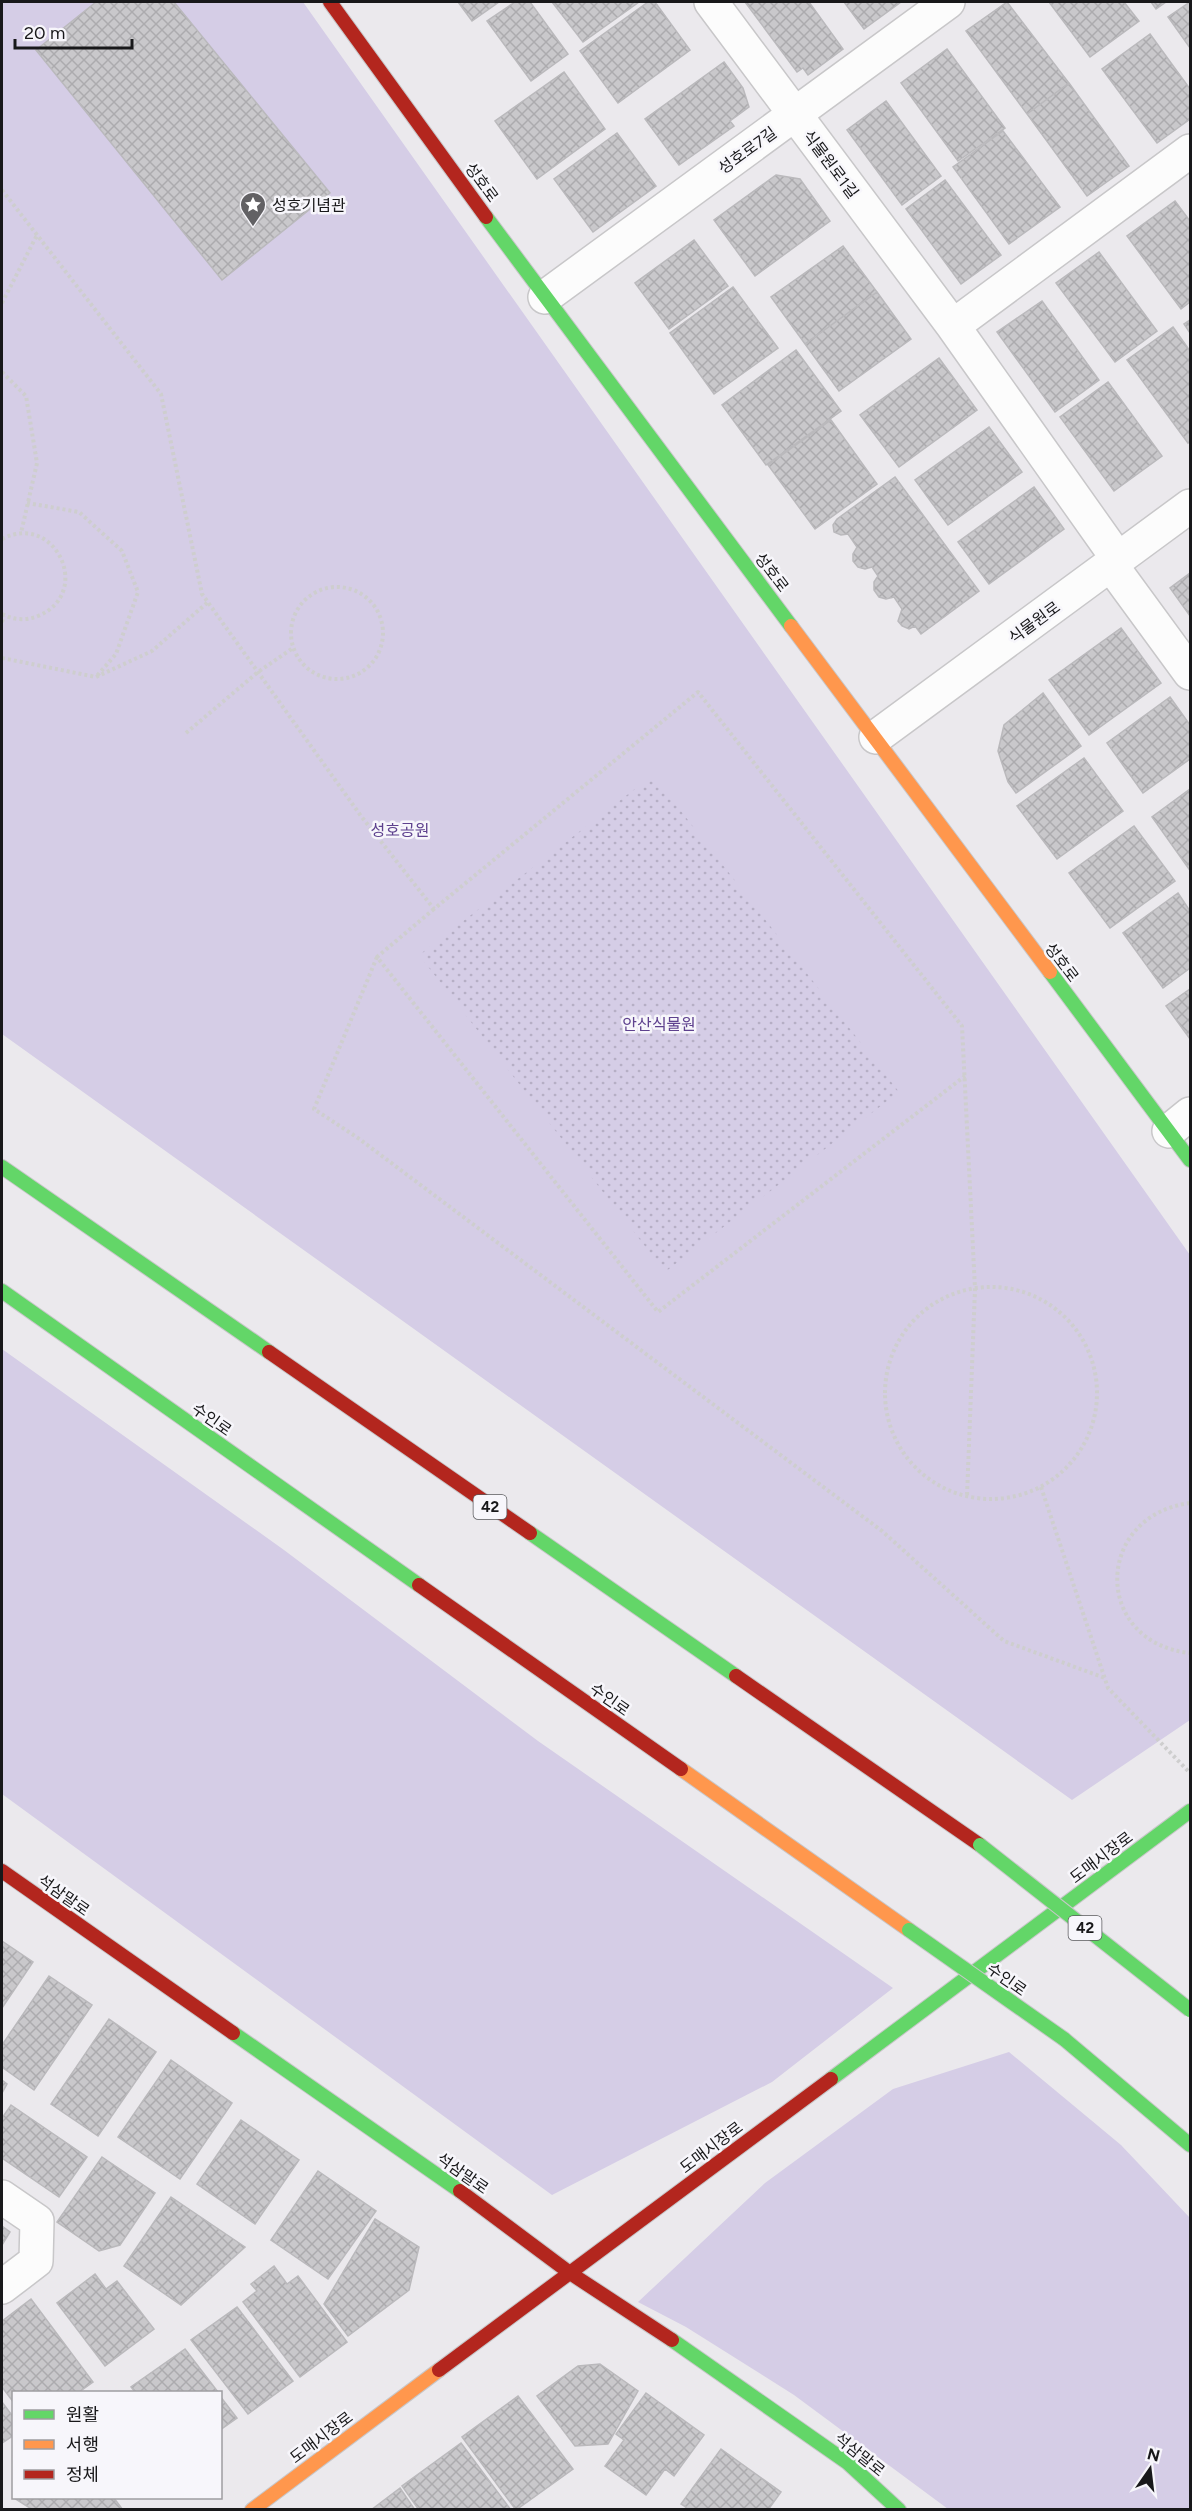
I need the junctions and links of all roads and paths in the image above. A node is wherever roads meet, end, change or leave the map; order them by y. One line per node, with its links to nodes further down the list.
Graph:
1 (330, 2): 8 (main road, 성호로)
2 (711, 2): 4 (street, 식물원로1길)
3 (948, 2): 4 (street, 성호로7길)
4 (795, 115): 8 (street, 성호로7길); 10 (street, 식물원로1길)
5 (1191, 151): 10 (street)
6 (2, 190): 7 (path)
7 (37, 235): 9 (path); 17 (path)
8 (545, 297): 26 (main road, 성호로)
9 (2, 303)
10 (953, 326): 16 (street, 식물원로1길)
11 (2, 372): 12 (path)
12 (27, 503): 14 (path); 24 (path)
13 (1191, 506): 16 (street, 식물원로)
14 (21, 533): 15 (path); 18 (path)
15 (2, 539)
16 (1114, 562): 23 (street, 식물원로1길); 26 (street, 식물원로)
17 (208, 602): 22 (path); 24 (path)
18 (3, 615): 19 (path)
19 (2, 622)
20 (293, 648): 20 (path); 22 (path)
21 (2, 658): 24 (path)
22 (258, 672): 25 (path); 27 (path)
23 (1191, 673)
24 (96, 677)
25 (186, 733)
26 (876, 737): 30 (main road, 성호로)
27 (434, 909): 28 (path); 29 (path)
28 (377, 957): 29 (path); 39 (path)
29 (965, 1076): 33 (path)
30 (1180, 1122): 31 (main road, 성호로)
31 (1191, 1160)
32 (2, 1167): 43 (main road, 42, bridge)
33 (975, 1289): 35 (path); 36 (path); 36 (path)
34 (2, 1291): 44 (main road, 수인로, bridge)
35 (1041, 1487): 36 (path); 39 (path)
36 (967, 1496)
37 (1191, 1503): 38 (path)
38 (1191, 1653)
39 (1105, 1678): 40 (path)
40 (1191, 1773)
41 (1191, 1811): 46 (main road, 도매시장로)
42 (2, 1871): 46 (main road, 석삼말로)
43 (1191, 2010)
44 (1191, 2145)
45 (2, 2197): 47 (street)
46 (570, 2273): 48 (main road, 도매시장로); 49 (main road, 석삼말로)
47 (2, 2287)
48 (252, 2510)
49 (899, 2510)

